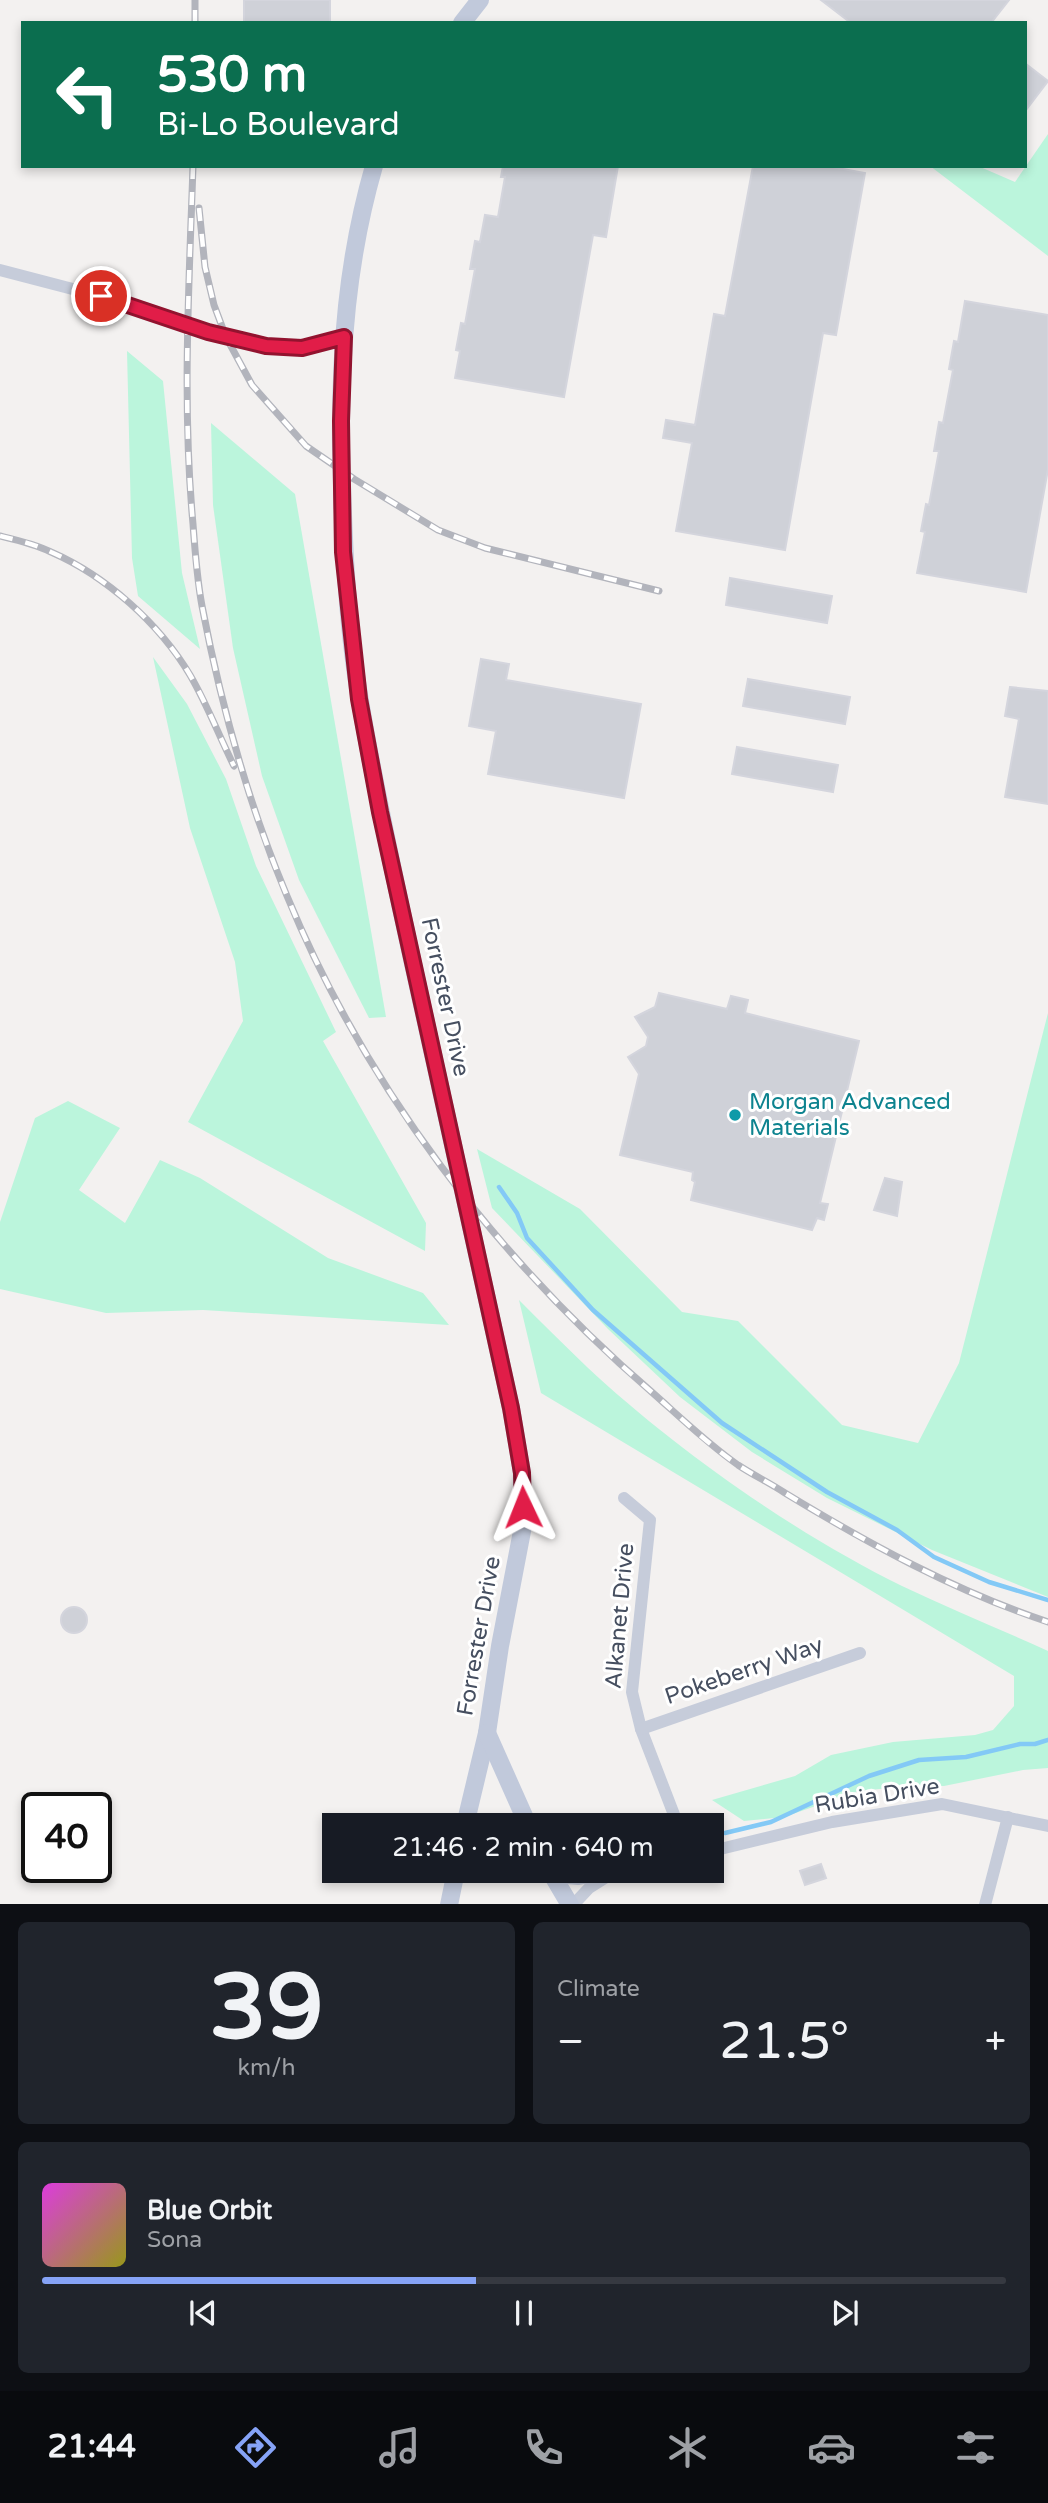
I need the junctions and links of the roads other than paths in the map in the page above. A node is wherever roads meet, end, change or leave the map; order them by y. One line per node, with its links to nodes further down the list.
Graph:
1 (480, 0): 2 (street)
2 (464, 21)
3 (373, 168): 5 (street, Forrester Drive)
4 (0, 270): 5 (street)
5 (344, 337): 9 (street, Forrester Drive)
6 (624, 1498): 8 (street, Alkanet Drive)
7 (860, 1653): 8 (street, Pokeberry Way)
8 (641, 1729): 12 (street, Alkanet Drive)
9 (487, 1733): 10 (street); 11 (street, Forrester Drive)
10 (468, 1813)
11 (523, 1813)
12 (673, 1813)
13 (1008, 1817): 14 (street, Rubia Drive); 15 (street, Rubia Drive); 24 (street)
14 (1048, 1826)
15 (724, 1848)
16 (454, 1883): 20 (street)
17 (547, 1883): 21 (street)
18 (557, 1883): 22 (street)
19 (597, 1883): 23 (street)
20 (449, 1904)
21 (558, 1904)
22 (570, 1904)
23 (572, 1904)
24 (985, 1904)

